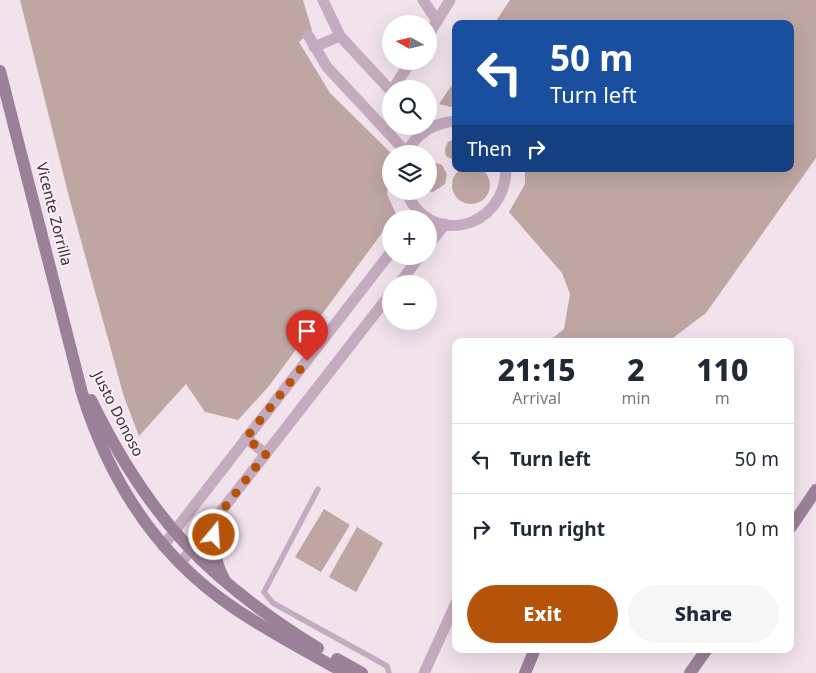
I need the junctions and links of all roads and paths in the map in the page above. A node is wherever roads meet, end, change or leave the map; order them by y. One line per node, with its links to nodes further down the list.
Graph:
1 (323, 0): 7 (street)
2 (423, 0): 4 (street)
3 (450, 0): 5 (street)
4 (433, 15)
5 (438, 20)
6 (308, 35): 8 (street)
7 (340, 36): 8 (street); 10 (street)
8 (314, 47): 14 (street)
9 (0, 71): 22 (main road, Vicente Zorrilla)
10 (382, 80)
11 (452, 121): 12 (street)
12 (437, 124)
13 (418, 135): 15 (street)
14 (399, 145)
15 (411, 145)
16 (506, 172): 18 (street)
17 (437, 222): 18 (street)
18 (445, 224): 19 (street)
19 (437, 234)
20 (382, 264): 23 (street)
21 (382, 306): 24 (street)
22 (76, 366): 29 (main road, Justo Donoso); 30 (main road, Justo Donoso)
23 (246, 438): 24 (street); 29 (street)
24 (266, 454): 27 (street)
25 (318, 489): 39 (lane)
26 (816, 490): 28 (main road)
27 (218, 516): 31 (street); 33 (main road)
28 (794, 523)
29 (174, 532): 30 (street); 31 (main road, Justo Donoso)
30 (163, 546): 32 (main road, Justo Donoso)
31 (191, 551): 32 (street); 33 (main road, Justo Donoso)
32 (180, 564): 37 (main road, Justo Donoso)
33 (230, 588): 38 (main road, Justo Donoso)
34 (452, 612): 40 (street)
35 (533, 653): 41 (main road)
36 (704, 653): 42 (main road)
37 (345, 673)
38 (362, 673)
39 (389, 673)
40 (424, 673)
41 (525, 673)
42 (690, 673)

